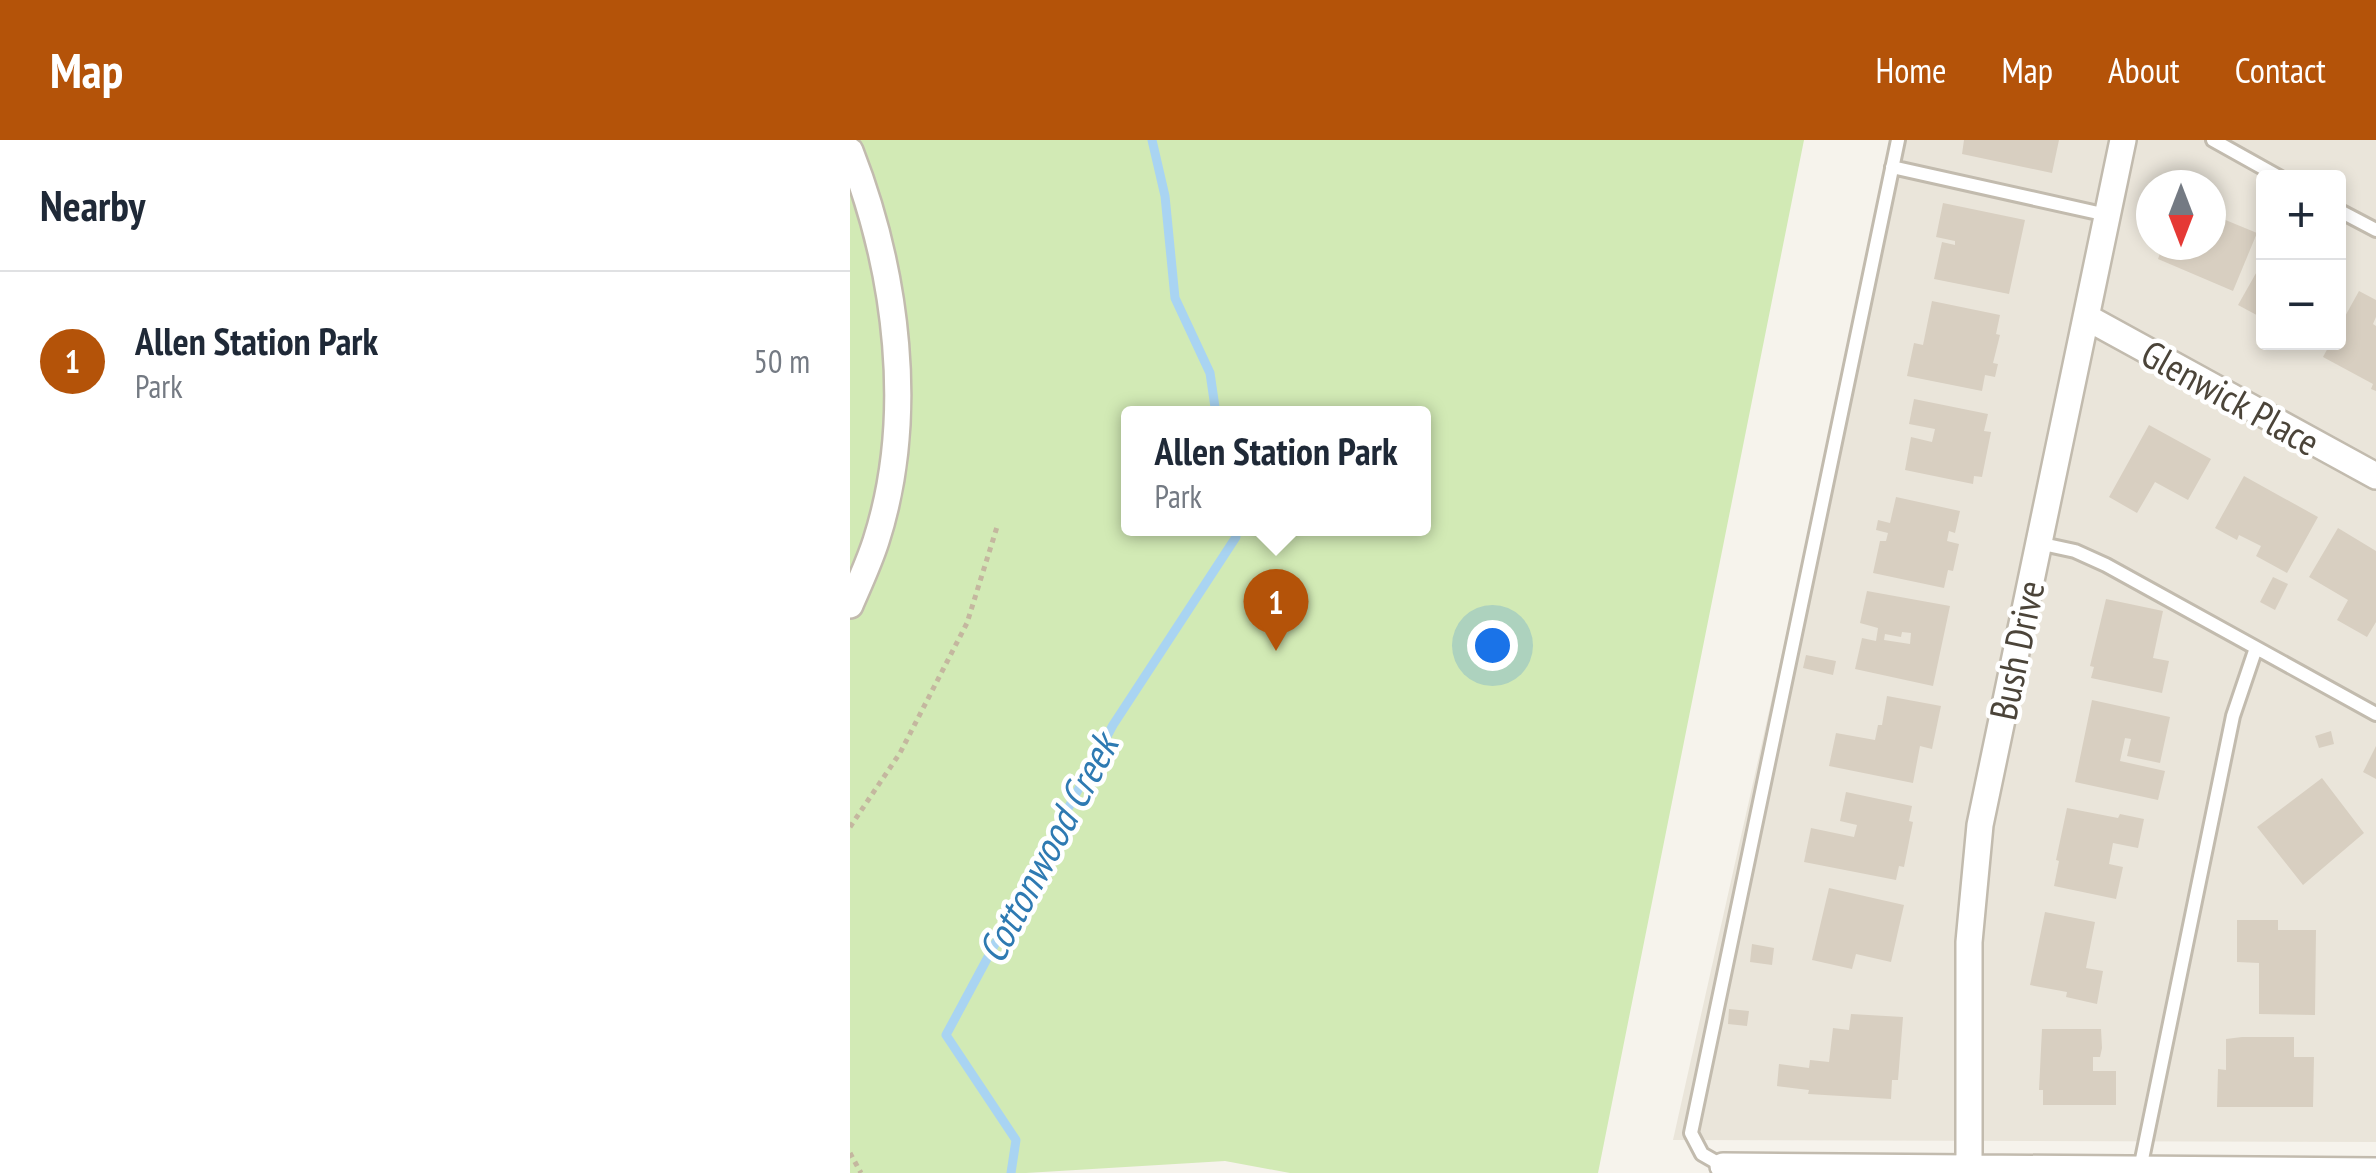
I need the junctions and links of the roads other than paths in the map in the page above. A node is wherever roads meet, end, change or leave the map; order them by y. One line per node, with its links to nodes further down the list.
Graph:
1 (1898, 140): 5 (lane)
2 (2123, 140): 8 (street, Bush Drive)
3 (2213, 140): 6 (lane)
4 (850, 151): 13 (street)
5 (1892, 168): 8 (lane); 16 (lane)
6 (2267, 170)
7 (2346, 214): 9 (lane)
8 (2107, 215): 10 (street, Bush Drive)
9 (2376, 230)
10 (2086, 317): 11 (street, Glenwick Place); 12 (street, Bush Drive)
11 (2376, 476)
12 (2038, 543): 14 (lane); 17 (street, Bush Drive)
13 (850, 605)
14 (2256, 648): 15 (lane); 18 (lane)
15 (2376, 714)
16 (1723, 1166): 17 (street)
17 (1968, 1168): 18 (street)
18 (2140, 1169): 19 (street)
19 (2376, 1171)

